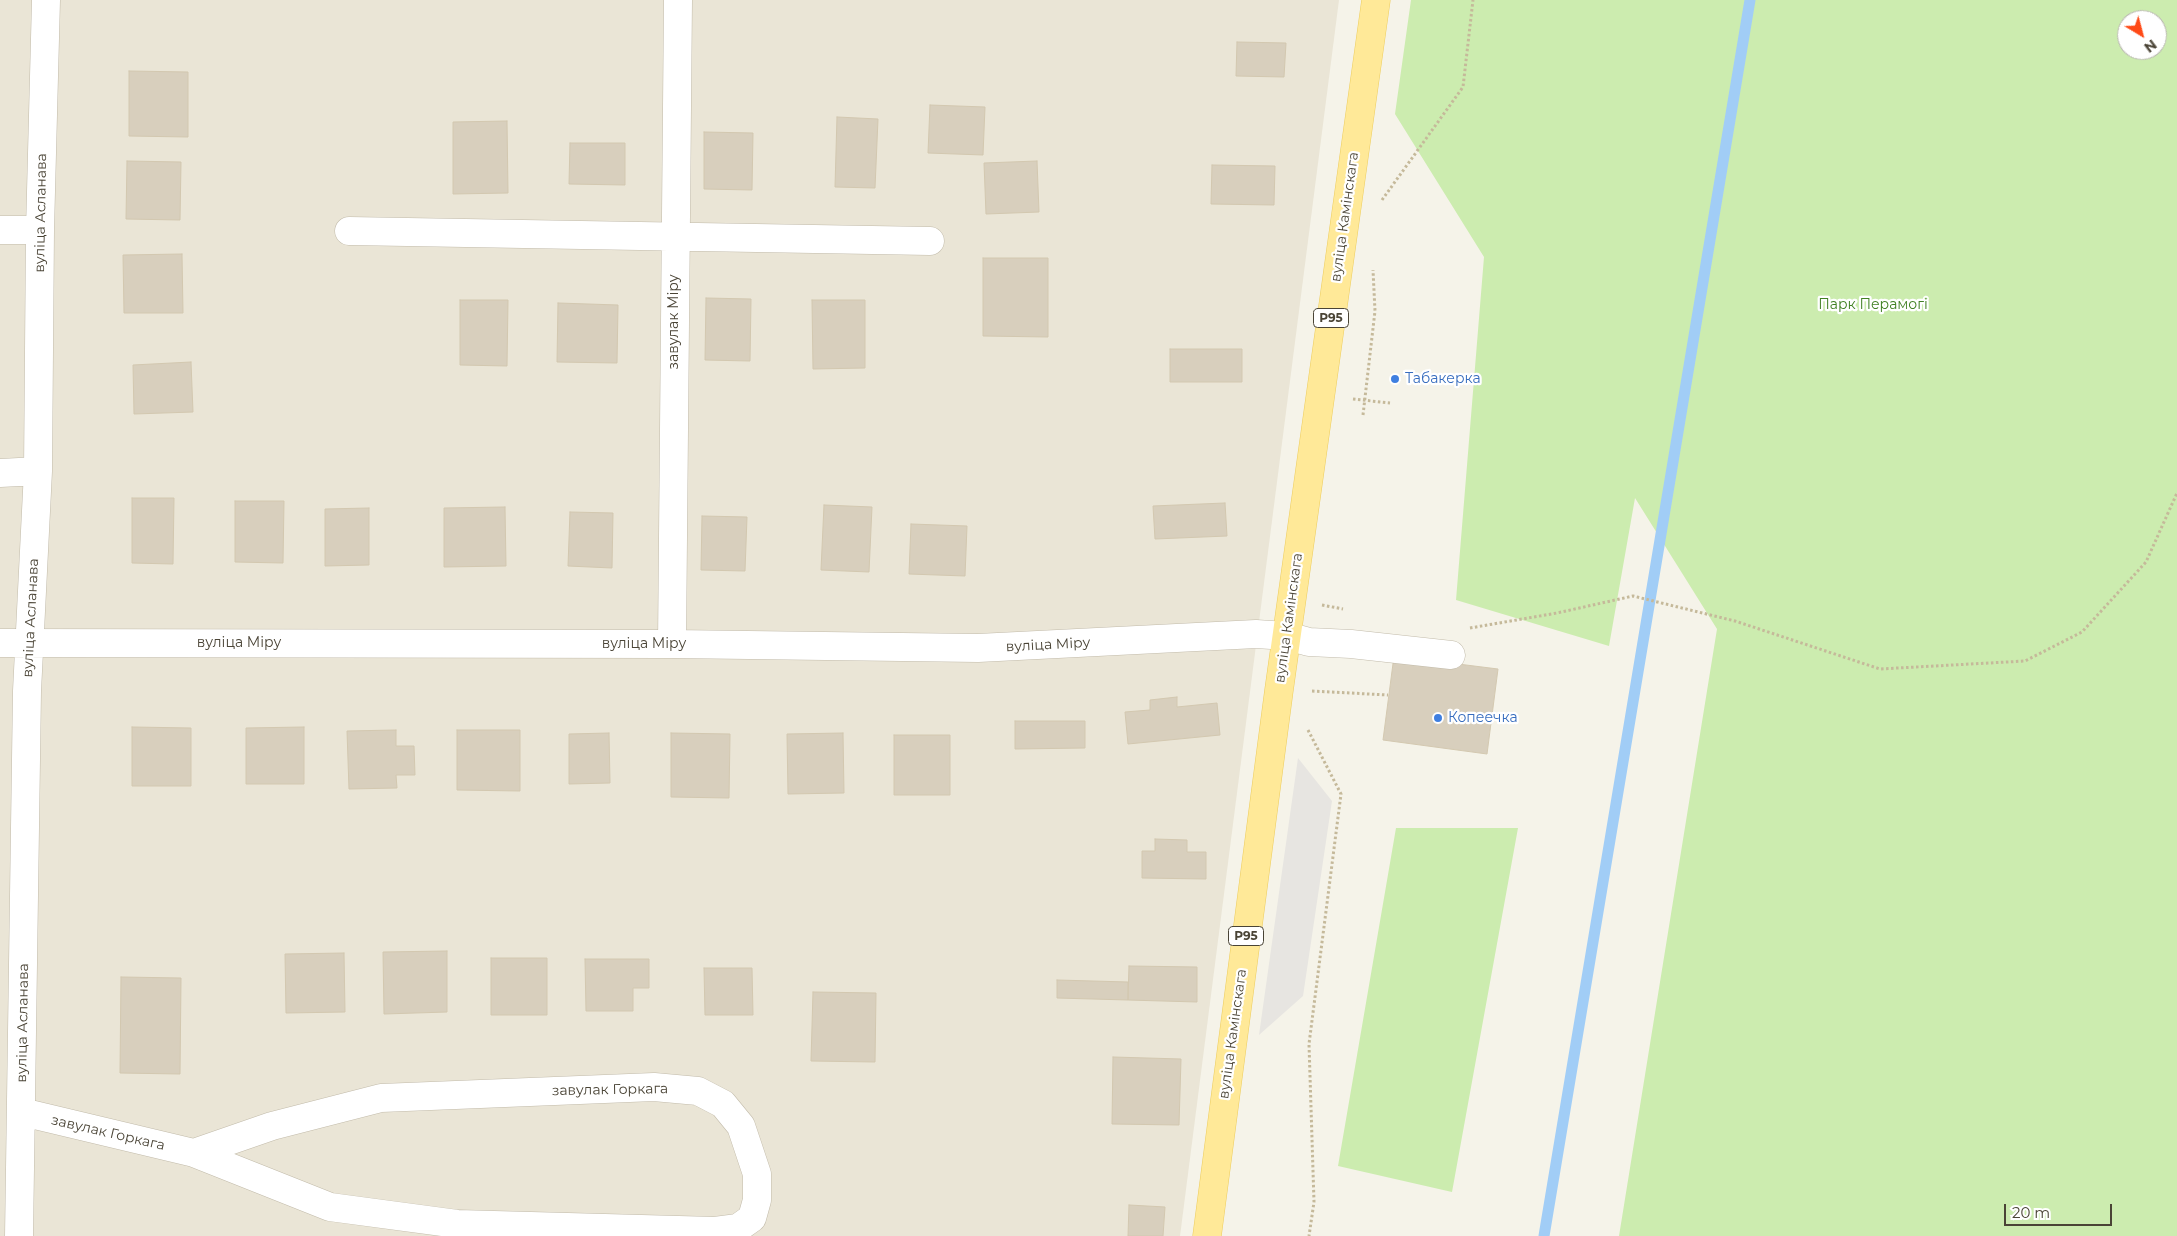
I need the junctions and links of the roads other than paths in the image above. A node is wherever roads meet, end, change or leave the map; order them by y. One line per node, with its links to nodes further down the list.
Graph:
1 (46, 0): 5 (street, вуліца Асланава)
2 (678, 0): 7 (street, завулак Міру)
3 (1376, 0): 11 (main road, вуліца Камінскага / Р95)
4 (0, 230): 5 (street)
5 (40, 230): 9 (street, вуліца Асланава)
6 (349, 231): 7 (street)
7 (674, 238): 8 (street); 14 (street, завулак Міру)
8 (930, 241)
9 (38, 471): 10 (street); 13 (street, вуліца Асланава)
10 (0, 473)
11 (1287, 636): 14 (street, вуліца Міру); 15 (street, вуліца Міру); 19 (main road, вуліца Камінскага / Р95)
12 (0, 643): 13 (street, вуліца Міру)
13 (30, 643): 14 (street, вуліца Міру); 16 (street, вуліца Асланава)
14 (672, 644)
15 (1451, 655)
16 (22, 1112): 17 (street, завулак Горкага); 18 (street, вуліца Асланава)
17 (194, 1153): 17 (street, завулак Горкага)
18 (20, 1236)
19 (1206, 1236)

